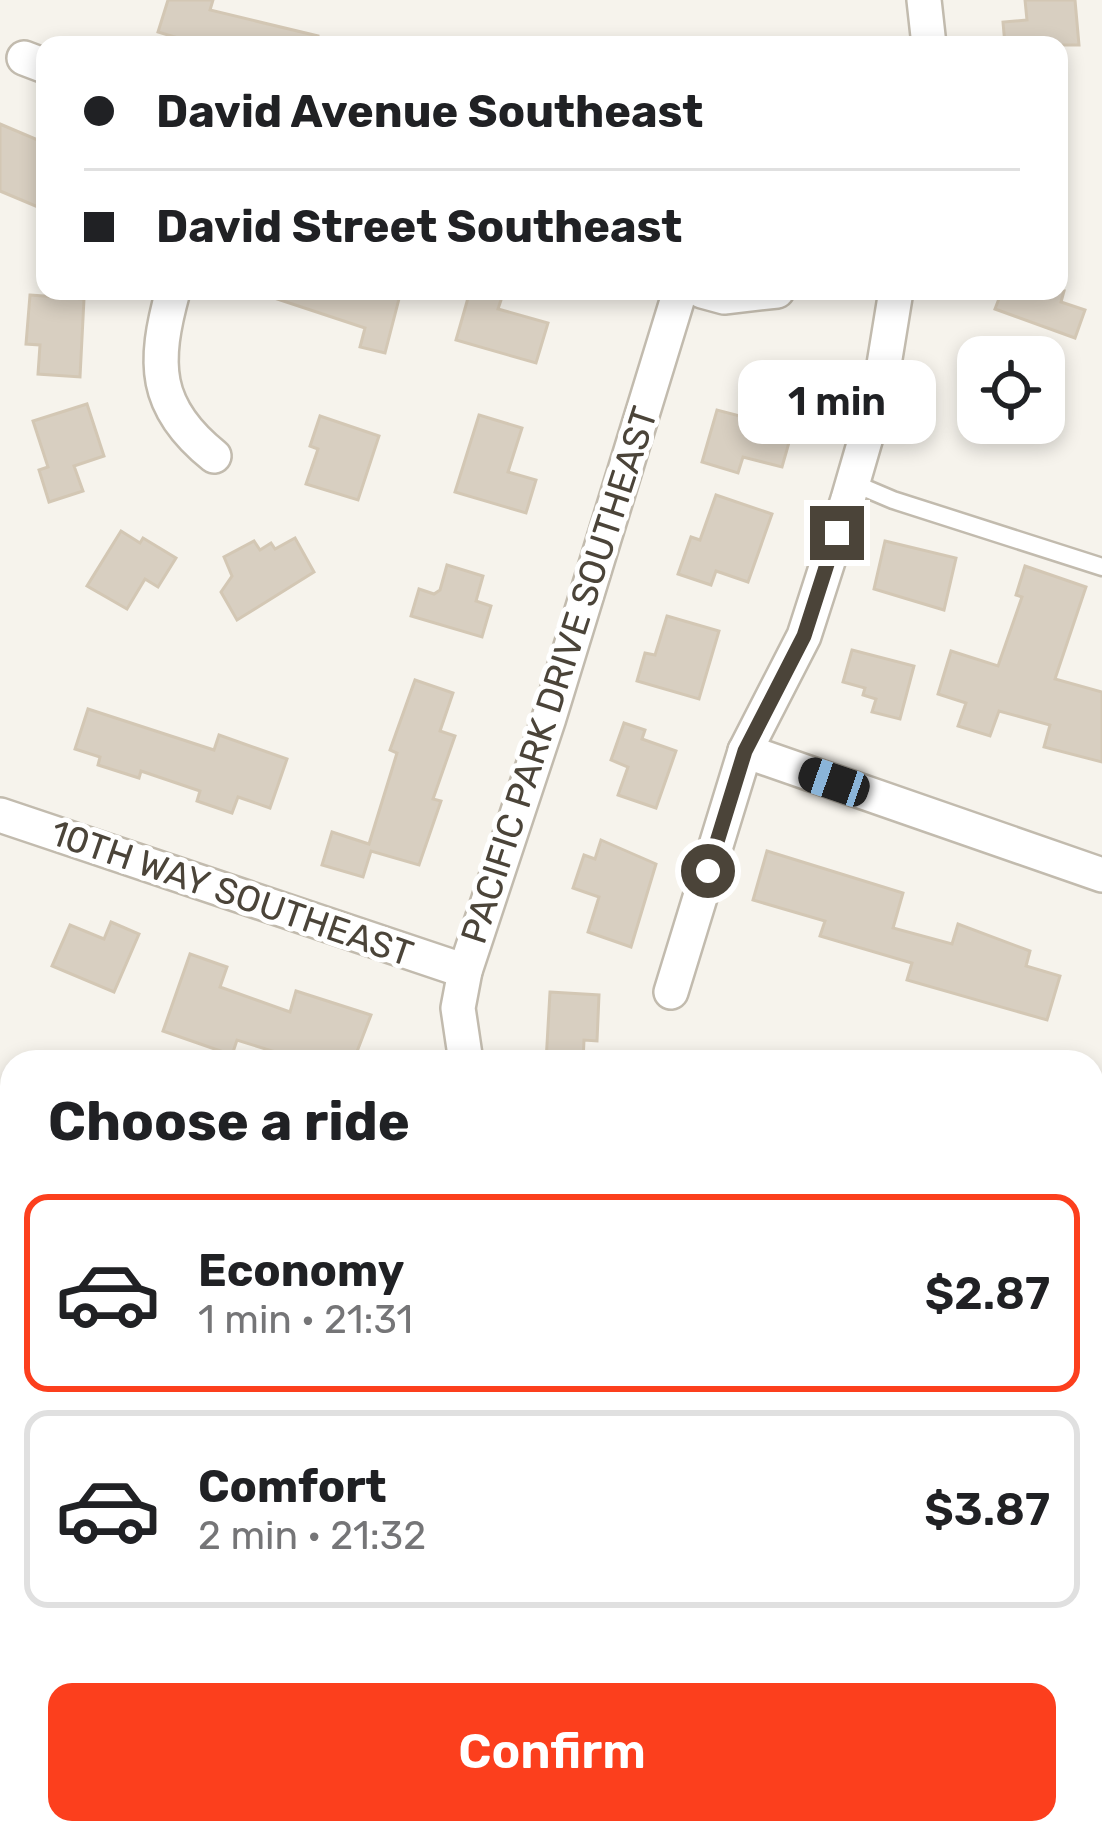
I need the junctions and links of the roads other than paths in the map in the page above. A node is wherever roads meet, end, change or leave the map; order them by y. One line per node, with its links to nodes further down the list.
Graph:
1 (924, 0): 2 (street)
2 (928, 36)
3 (171, 300): 6 (street)
4 (677, 300): 12 (street, PACIFIC PARK DRIVE SOUTHEAST)
5 (895, 300): 7 (street)
6 (214, 456)
7 (853, 483): 8 (lane); 9 (street)
8 (1102, 567)
9 (745, 751): 11 (street); 13 (street)
10 (0, 815): 12 (street, 10TH WAY SOUTHEAST)
11 (1102, 875)
12 (465, 971): 14 (street, PACIFIC PARK DRIVE SOUTHEAST)
13 (671, 992)
14 (464, 1050)

